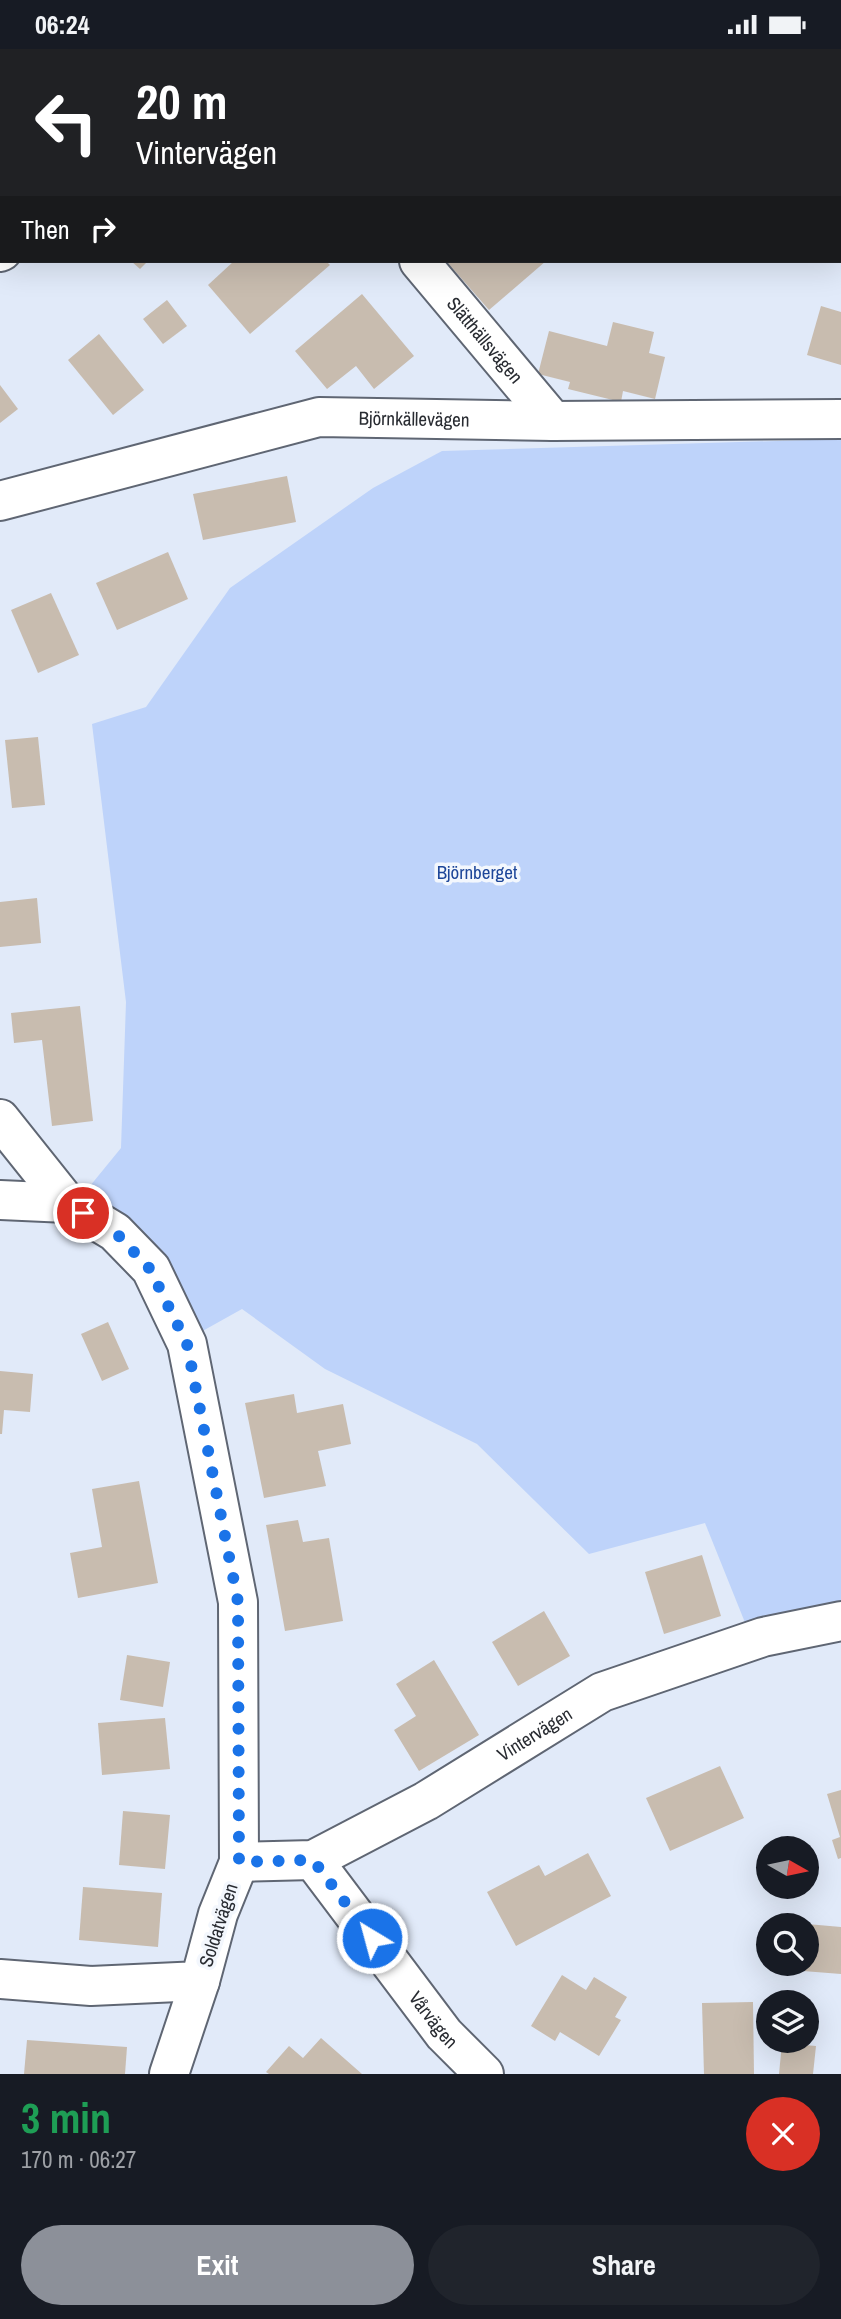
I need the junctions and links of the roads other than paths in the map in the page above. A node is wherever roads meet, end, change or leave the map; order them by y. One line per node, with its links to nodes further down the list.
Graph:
1 (421, 263): 3 (street, Slätthällsvägen)
2 (841, 418): 3 (street, Björnkällevägen)
3 (553, 421): 4 (street, Björnkällevägen)
4 (0, 501)
5 (0, 1119): 7 (street)
6 (0, 1201): 7 (street, Soldatvägen)
7 (67, 1203): 10 (street, Soldatvägen)
8 (841, 1621): 9 (street, Vintervägen)
9 (313, 1860): 10 (street, Vintervägen); 14 (street, Vårvägen)
10 (239, 1862): 12 (street, Soldatvägen)
11 (0, 1979): 12 (street, Soldatvägen)
12 (200, 1981): 13 (street)
13 (169, 2074)
14 (484, 2074)

